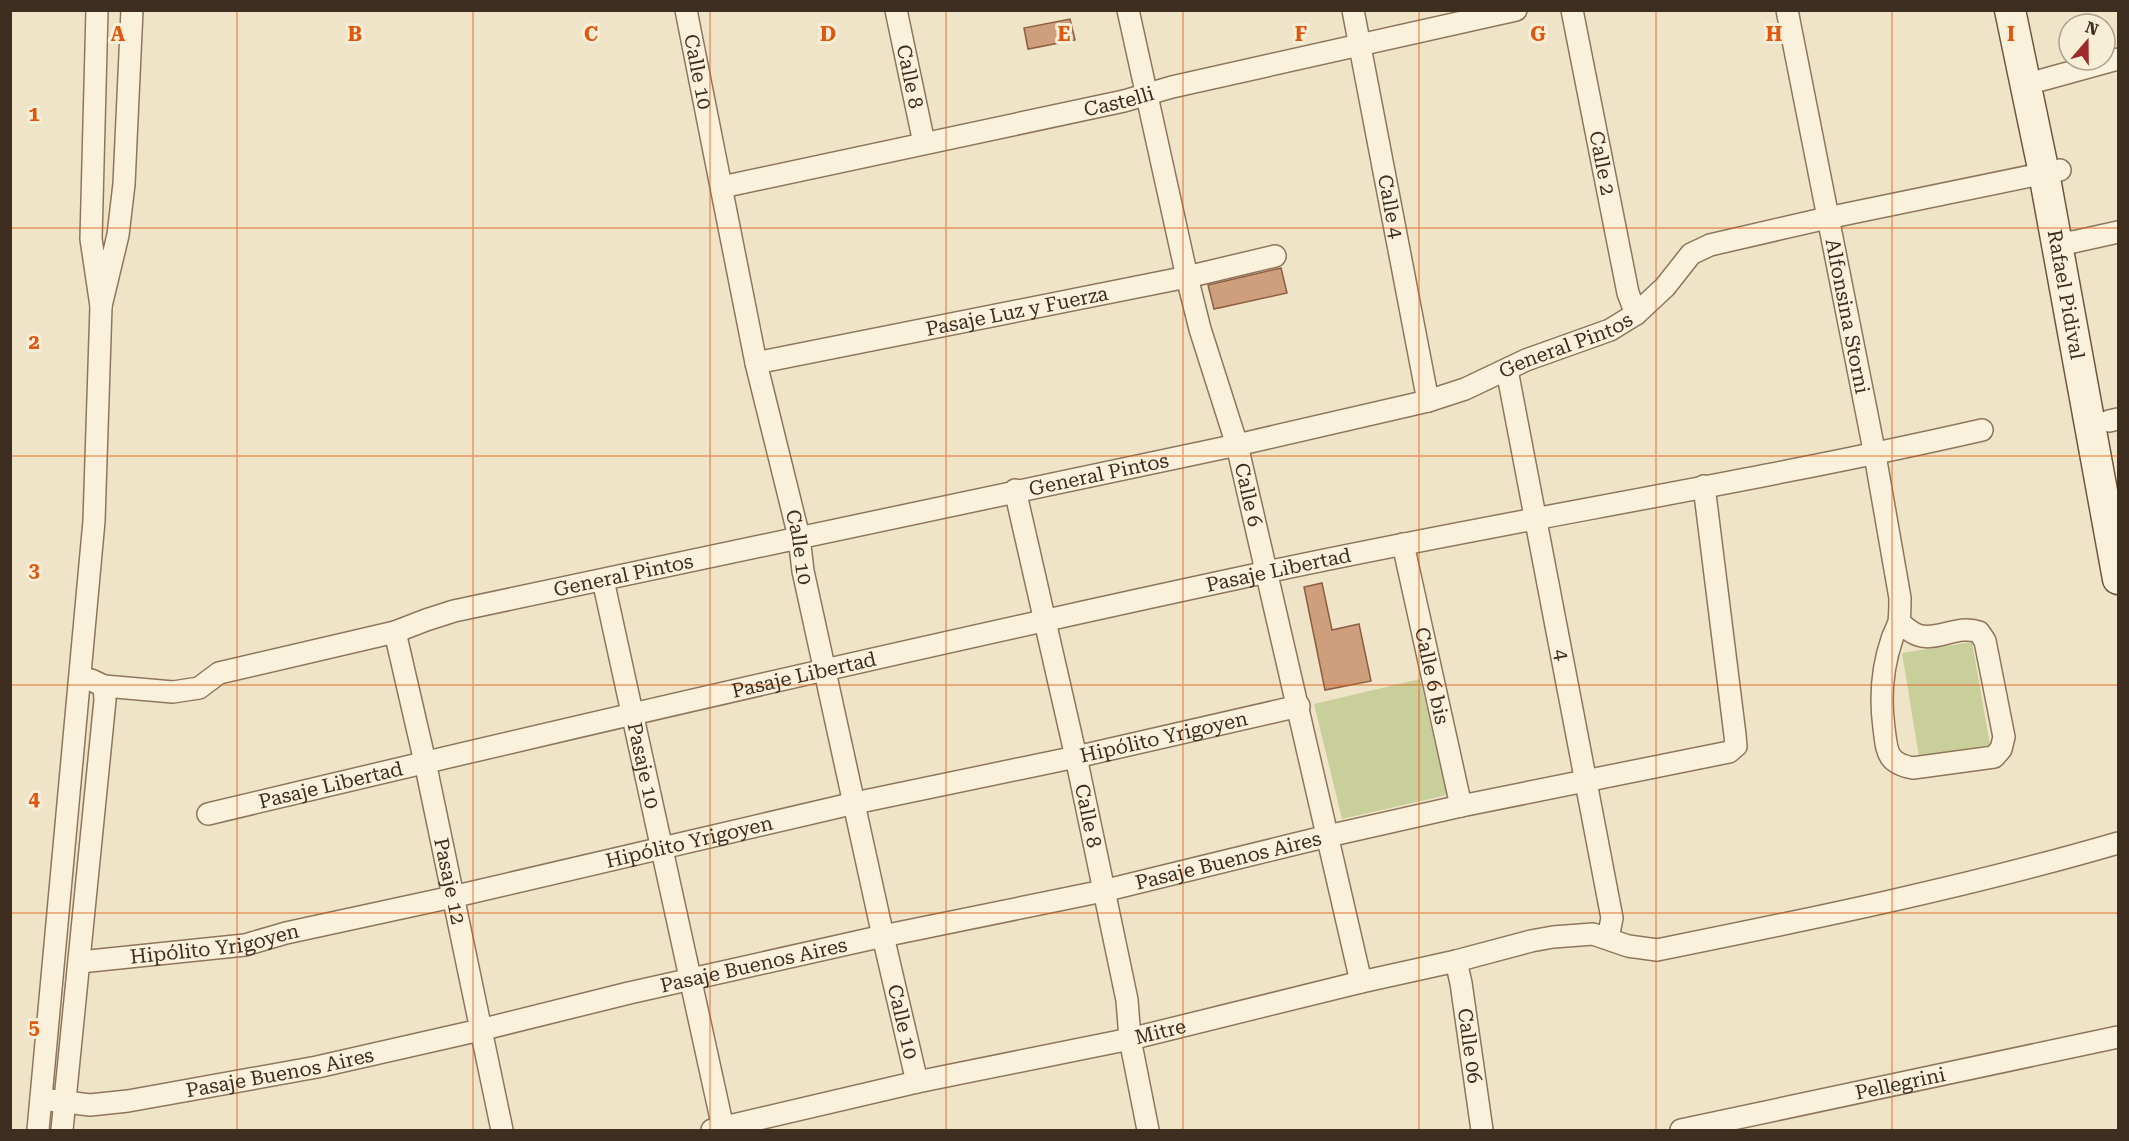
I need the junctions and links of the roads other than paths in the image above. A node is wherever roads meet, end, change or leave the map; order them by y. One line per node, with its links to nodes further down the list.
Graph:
1 (97, 10): 24 (street)
2 (132, 10): 24 (street)
3 (686, 10): 18 (street, Calle 10)
4 (896, 10): 16 (street, Calle 8)
5 (1128, 10): 15 (street, Calle 6)
6 (1353, 10): 12 (street, Calle 4)
7 (1516, 10): 12 (street, Castelli)
8 (1572, 10): 25 (street, Calle 2)
9 (1787, 10): 19 (street, Alfonsina Storni)
10 (2010, 10): 17 (street, Rafael Pidival)
11 (2028, 10): 14 (street, Rafael Pidival)
12 (1359, 45): 15 (street, Castelli); 28 (street, Calle 4)
13 (2118, 57): 14 (street)
14 (2042, 80): 17 (street, Rafael Pidival)
15 (1145, 94): 16 (street, Castelli); 23 (street, Calle 6)
16 (924, 143): 18 (street, Castelli)
17 (2052, 171): 19 (street, General Pintos); 21 (street, Rafael Pidival)
18 (722, 187): 26 (street, Calle 10)
19 (1827, 218): 25 (street, General Pintos); 32 (street, Alfonsina Storni)
20 (2118, 232): 21 (street)
21 (2065, 242): 29 (street, Rafael Pidival); 40 (street, Rafael Pidival)
22 (1275, 256): 23 (street, Pasaje Luz y Fuerza)
23 (1187, 277): 26 (street, Pasaje Luz y Fuerza); 31 (street, Calle 6)
24 (101, 306): 46 (street)
25 (1636, 314): 27 (street, General Pintos)
26 (756, 363): 37 (street, Calle 10)
27 (1508, 370): 28 (street, General Pintos); 36 (street, 4)
28 (1428, 401): 31 (street, General Pintos)
29 (2114, 420): 33 (street, Rafael Pidival)
30 (1982, 430): 32 (street, Pasaje Libertad)
31 (1237, 445): 35 (street, General Pintos); 39 (street, Calle 6)
32 (1875, 455): 34 (street, Pasaje Libertad); 43 (street, Alfonsina Storni)
33 (2118, 471)
34 (1704, 486): 36 (street, Pasaje Libertad); 52 (street, Pasaje Buenos Aires)
35 (1015, 490): 37 (street, General Pintos); 42 (street, Calle 8)
36 (1537, 517): 38 (street, Pasaje Libertad); 52 (street, 4)
37 (799, 537): 41 (street, General Pintos); 45 (street, Calle 10)
38 (1403, 544): 39 (street, Pasaje Libertad); 54 (street, Calle 6 bis)
39 (1267, 572): 42 (street, Pasaje Libertad); 48 (street, Calle 6)
40 (2118, 579)
41 (603, 580): 44 (street, General Pintos); 49 (street, Pasaje 10)
42 (1046, 621): 45 (street, Pasaje Libertad); 50 (street, Calle 8)
43 (1899, 622): 43 (street, Alfonsina Storni)
44 (395, 632): 47 (street, General Pintos); 51 (street, Pasaje 12)
45 (826, 670): 49 (street, Pasaje Libertad); 53 (street, Calle 10)
46 (80, 676): 47 (street, General Pintos); 71 (street)
47 (104, 686): 64 (street)
48 (1299, 706): 50 (street, Hipólito Yrigoyen); 56 (street, Calle 6)
49 (632, 715): 51 (street, Pasaje Libertad); 58 (street, Pasaje 10)
50 (1076, 757): 53 (street, Hipólito Yrigoyen); 59 (street, Calle 8)
51 (425, 762): 55 (street, Pasaje Libertad); 60 (street, Pasaje 12)
52 (1586, 780): 54 (street, Pasaje Buenos Aires); 62 (street, 4)
53 (855, 803): 58 (street, Hipólito Yrigoyen); 61 (street, Calle 10)
54 (1461, 806): 56 (street, Pasaje Buenos Aires)
55 (208, 814)
56 (1328, 836): 59 (street, Pasaje Buenos Aires); 66 (street, Calle 6)
57 (2118, 843): 62 (street, Mitre)
58 (661, 847): 60 (street, Hipólito Yrigoyen); 65 (street, Pasaje 10)
59 (1103, 891): 61 (street, Pasaje Buenos Aires); 69 (street, Calle 8)
60 (452, 897): 64 (street, Hipólito Yrigoyen); 67 (street, Pasaje 12)
61 (883, 936): 65 (street, Pasaje Buenos Aires); 70 (street, Calle 10)
62 (1608, 938): 63 (street, Mitre)
63 (1456, 961): 66 (street, Mitre); 79 (street, Calle 06)
64 (80, 962): 72 (street)
65 (690, 980): 67 (street, Pasaje Buenos Aires); 74 (street, Pasaje 10)
66 (1361, 982): 69 (street, Mitre)
67 (480, 1030): 72 (street, Pasaje Buenos Aires); 77 (street, Pasaje 12)
68 (2118, 1037): 73 (street, Pellegrini)
69 (1130, 1039): 70 (street, Mitre); 78 (street, Calle 8)
70 (917, 1082): 74 (street, Mitre)
71 (41, 1099): 72 (street, Pasaje Buenos Aires); 75 (street)
72 (65, 1102): 76 (street)
73 (1770, 1121): 80 (street, Pellegrini)
74 (718, 1129)
75 (38, 1131)
76 (62, 1131)
77 (502, 1131)
78 (1149, 1131)
79 (1482, 1131)
80 (1681, 1131)

